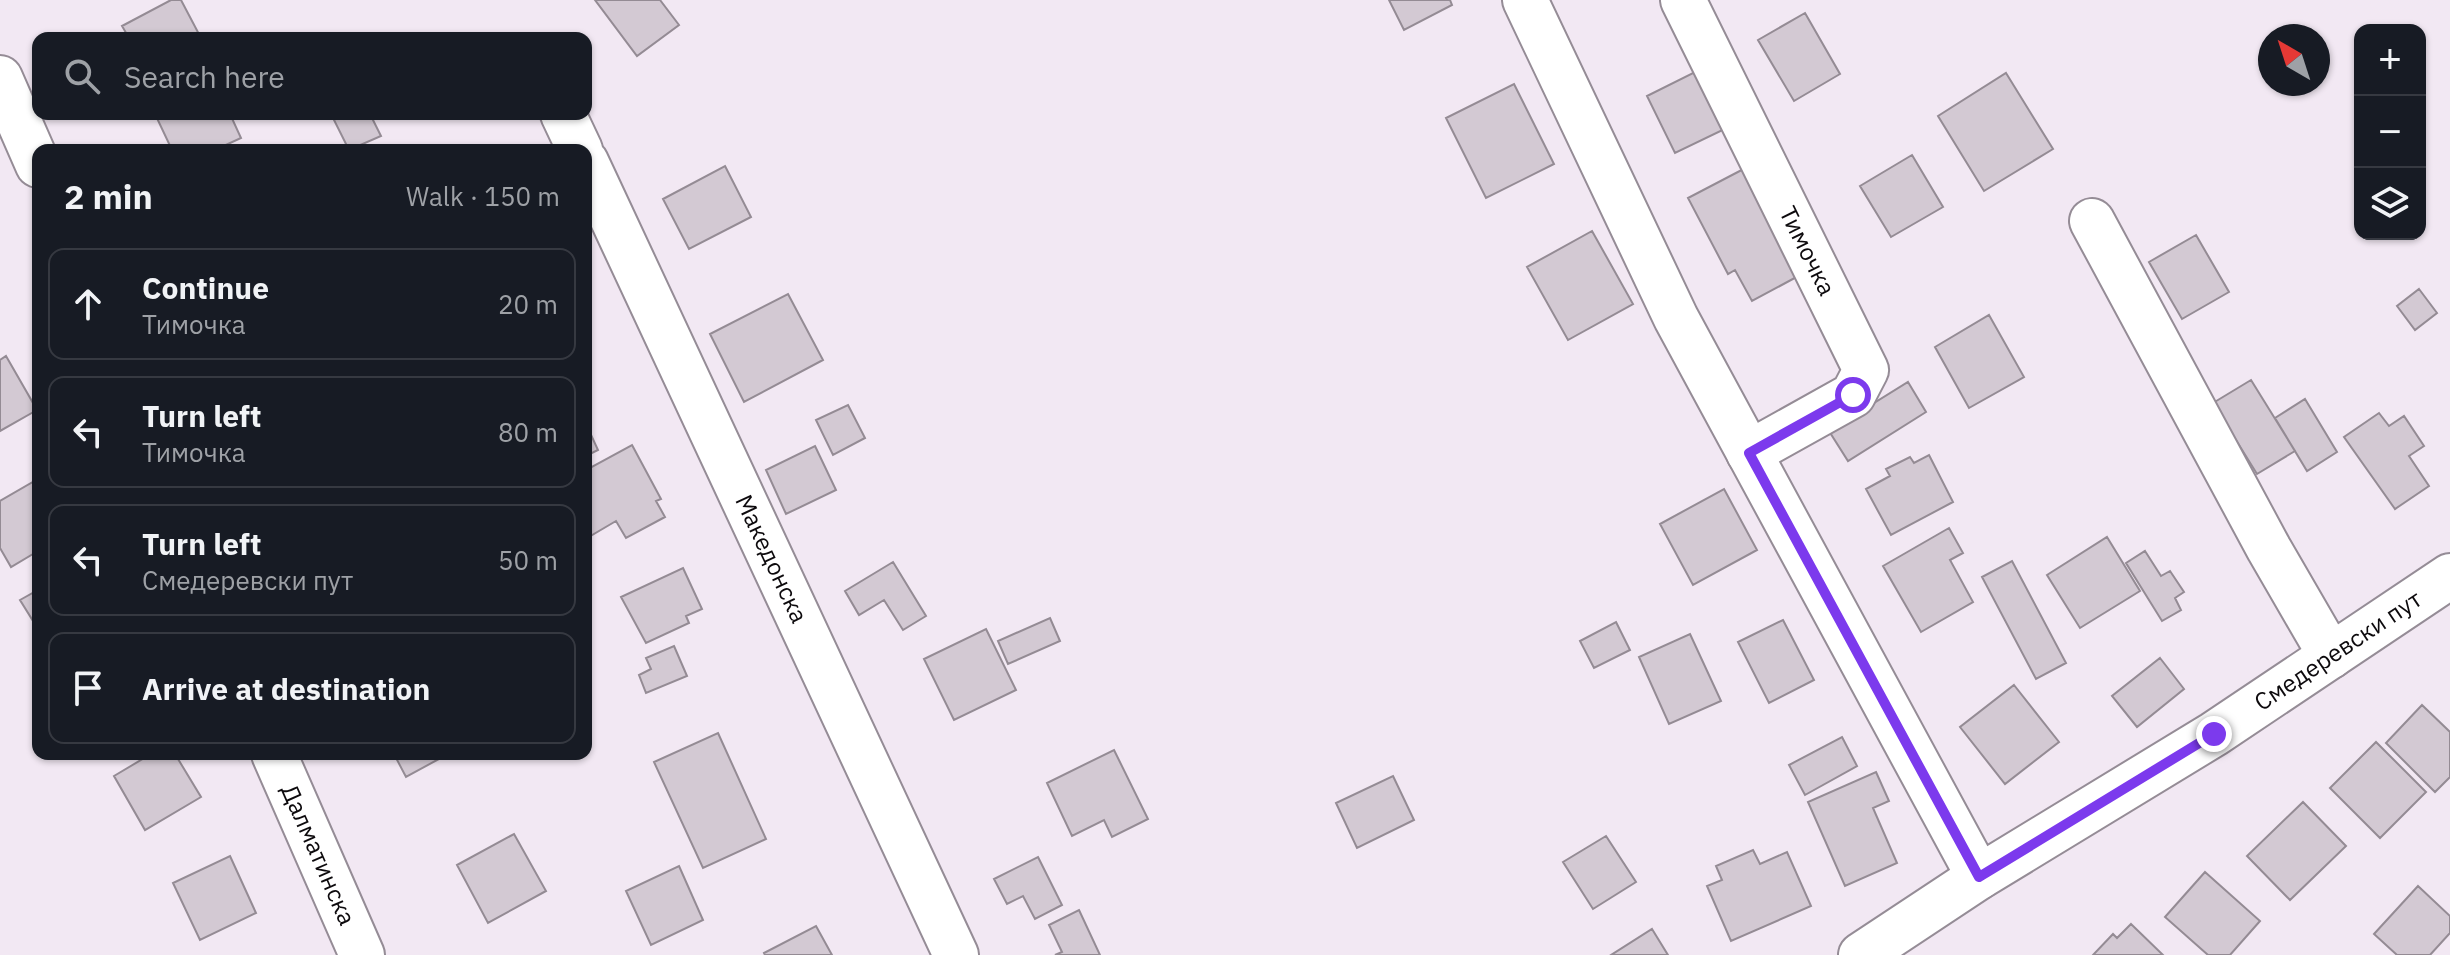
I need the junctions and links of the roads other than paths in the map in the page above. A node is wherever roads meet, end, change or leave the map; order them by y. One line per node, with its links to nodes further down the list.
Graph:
1 (1525, 0): 9 (street)
2 (1683, 0): 9 (street, Тимочка)
3 (0, 78): 6 (street)
4 (566, 120): 5 (street)
5 (577, 144)
6 (32, 151)
7 (592, 175): 15 (street, Македонска)
8 (2092, 221): 11 (street)
9 (1749, 453): 13 (street)
10 (2450, 576): 11 (street, Смедеревски пут)
11 (2331, 656): 13 (street, Смедеревски пут)
12 (277, 760): 14 (street, Далматинска)
13 (1979, 877): 16 (street, Смедеревски пут)
14 (362, 955)
15 (956, 955)
16 (1861, 955)

